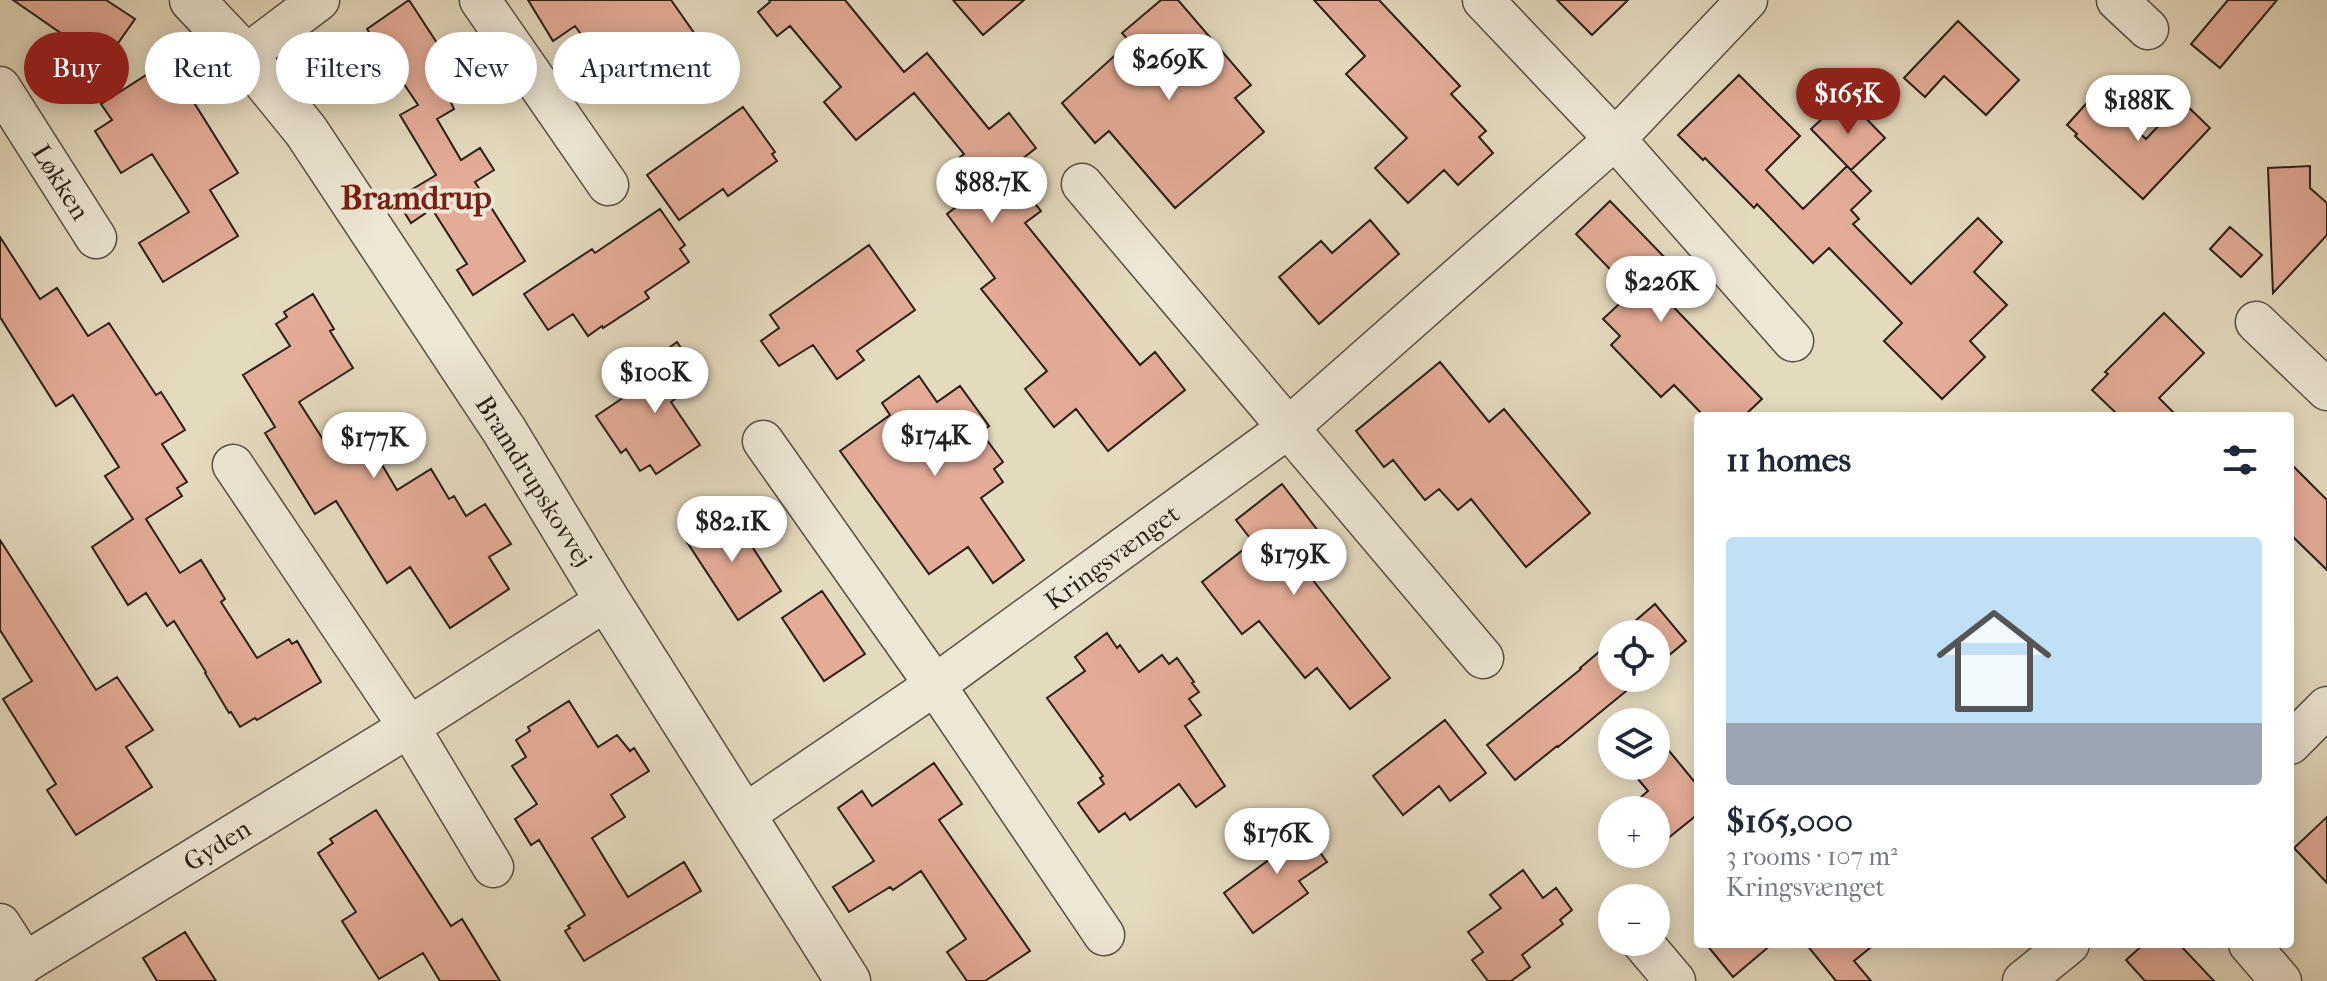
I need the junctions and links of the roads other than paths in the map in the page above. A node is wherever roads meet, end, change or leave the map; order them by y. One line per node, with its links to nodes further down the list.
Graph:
1 (192, 0): 8 (street, Bramdrupskovvej)
2 (319, 0): 9 (street)
3 (480, 0): 14 (street)
4 (1483, 0): 12 (street)
5 (1747, 0): 12 (street, Kringsvænget)
6 (2117, 0): 7 (street)
7 (2148, 29)
8 (222, 32)
9 (260, 45)
10 (260, 74): 22 (street, Bramdrupskovvej)
11 (0, 87): 15 (street, Løkken)
12 (1615, 139): 17 (street); 19 (street, Kringsvænget)
13 (1082, 184): 19 (street)
14 (608, 185)
15 (96, 238)
16 (2256, 322): 18 (street)
17 (1793, 341)
18 (2327, 390)
19 (1288, 428): 23 (street); 24 (street, Kringsvænget)
20 (763, 441): 24 (street)
21 (233, 465): 26 (street)
22 (607, 600): 26 (street, Gyden); 28 (street, Bramdrupskovvej)
23 (1483, 658)
24 (935, 685): 28 (street, Kringsvænget); 31 (street)
25 (2327, 707): 27 (street)
26 (409, 727): 29 (street); 35 (street, Gyden)
27 (2294, 740)
28 (744, 815): 36 (street, Bramdrupskovvej)
29 (493, 867)
30 (0, 924): 35 (street, Gyden)
31 (1104, 935)
32 (2064, 948): 38 (street)
33 (2252, 948): 39 (street)
34 (1654, 956): 37 (street)
35 (12, 972)
36 (848, 981)
37 (1675, 981)
38 (2023, 981)
39 (2281, 981)

